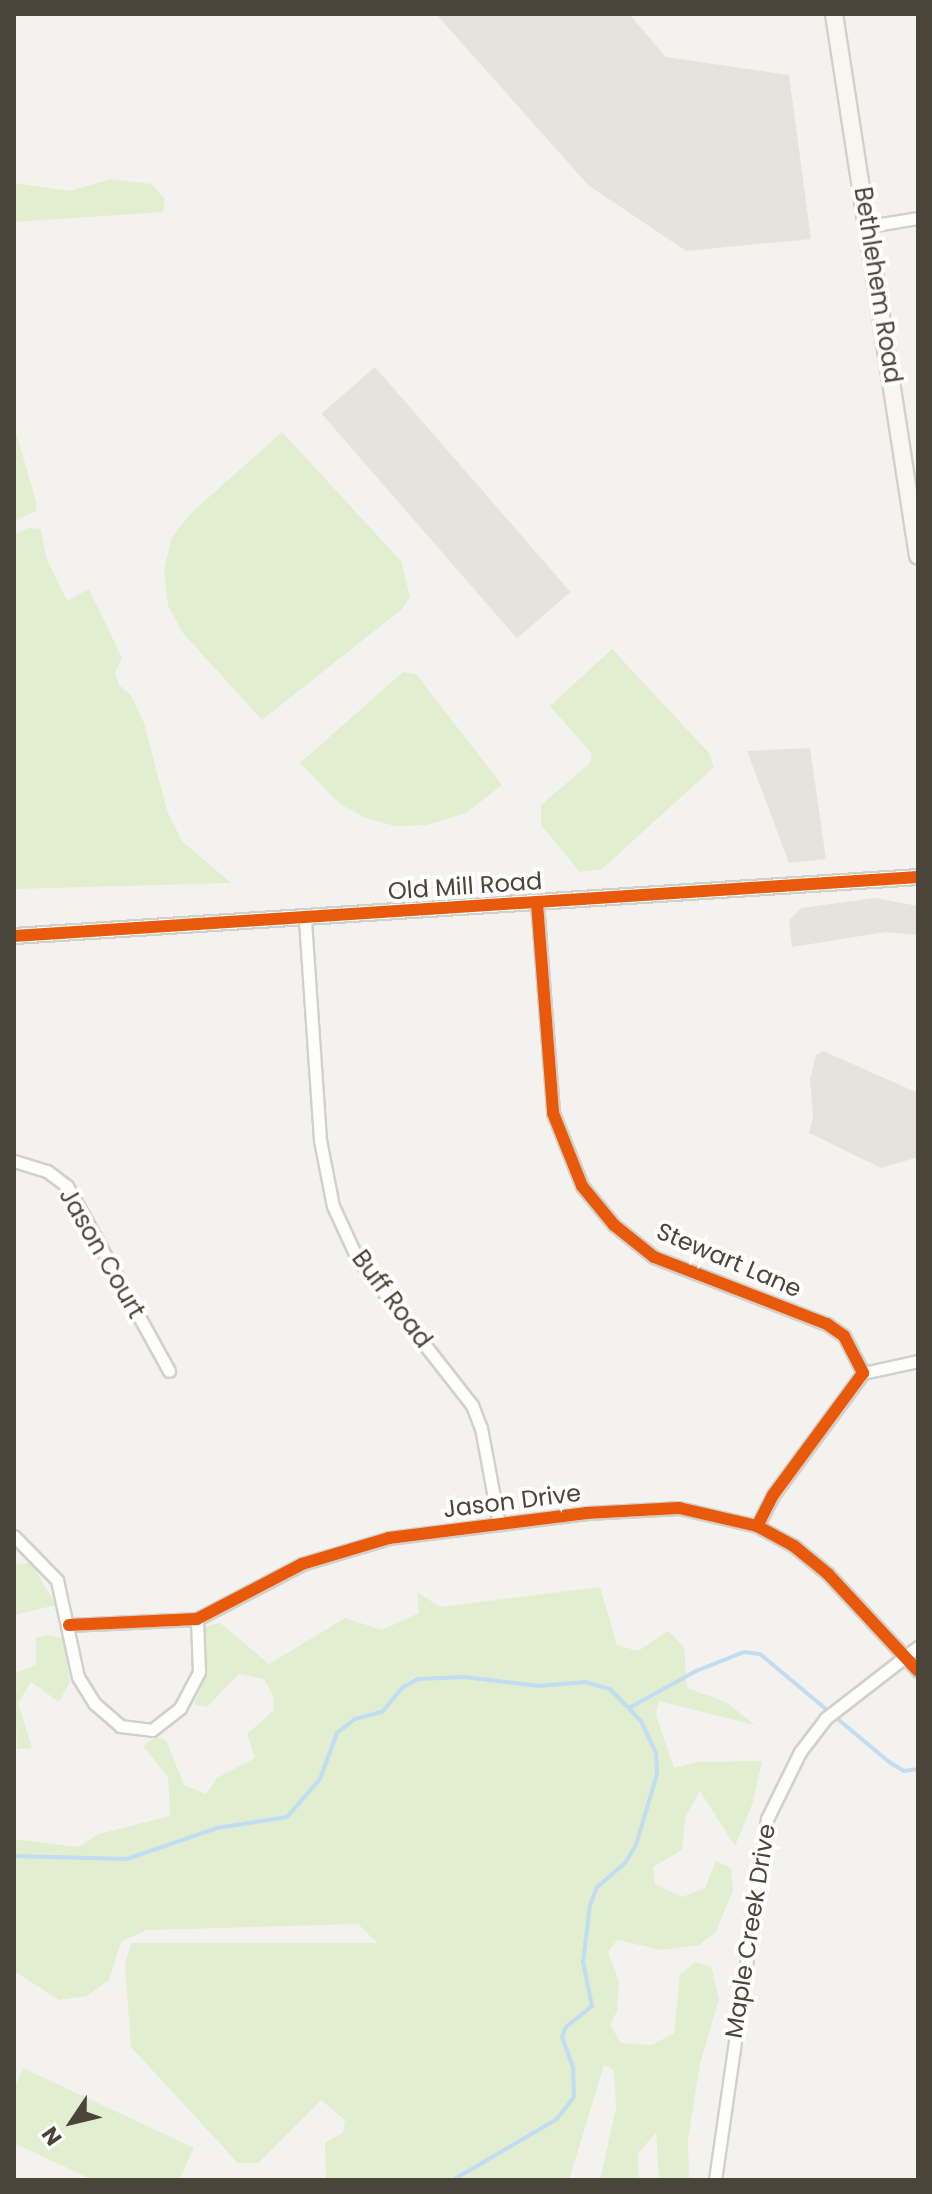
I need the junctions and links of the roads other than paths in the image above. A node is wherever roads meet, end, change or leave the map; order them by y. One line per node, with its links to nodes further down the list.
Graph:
1 (834, 14): 3 (main road, Bethlehem Road)
2 (918, 218): 3 (street)
3 (869, 226): 4 (main road, Bethlehem Road)
4 (918, 556)
5 (918, 877): 6 (street, Old Mill Road)
6 (537, 903): 7 (street, Old Mill Road); 12 (street, Stewart Lane)
7 (305, 920): 8 (street, Old Mill Road); 13 (street, Buff Road)
8 (14, 936)
9 (14, 1161): 11 (street, Jason Court)
10 (918, 1361): 12 (street)
11 (169, 1371)
12 (863, 1373): 14 (street)
13 (499, 1524): 14 (street, Jason Drive); 16 (street, Jason Drive)
14 (757, 1526): 19 (street, Jason Drive)
15 (14, 1536): 17 (street)
16 (197, 1619): 17 (street, Jason Drive); 17 (street)
17 (69, 1625)
18 (918, 1647): 19 (street, Maple Creek Drive)
19 (906, 1656): 20 (street, Jason Drive); 21 (street, Maple Creek Drive)
20 (918, 1671)
21 (715, 2180)

